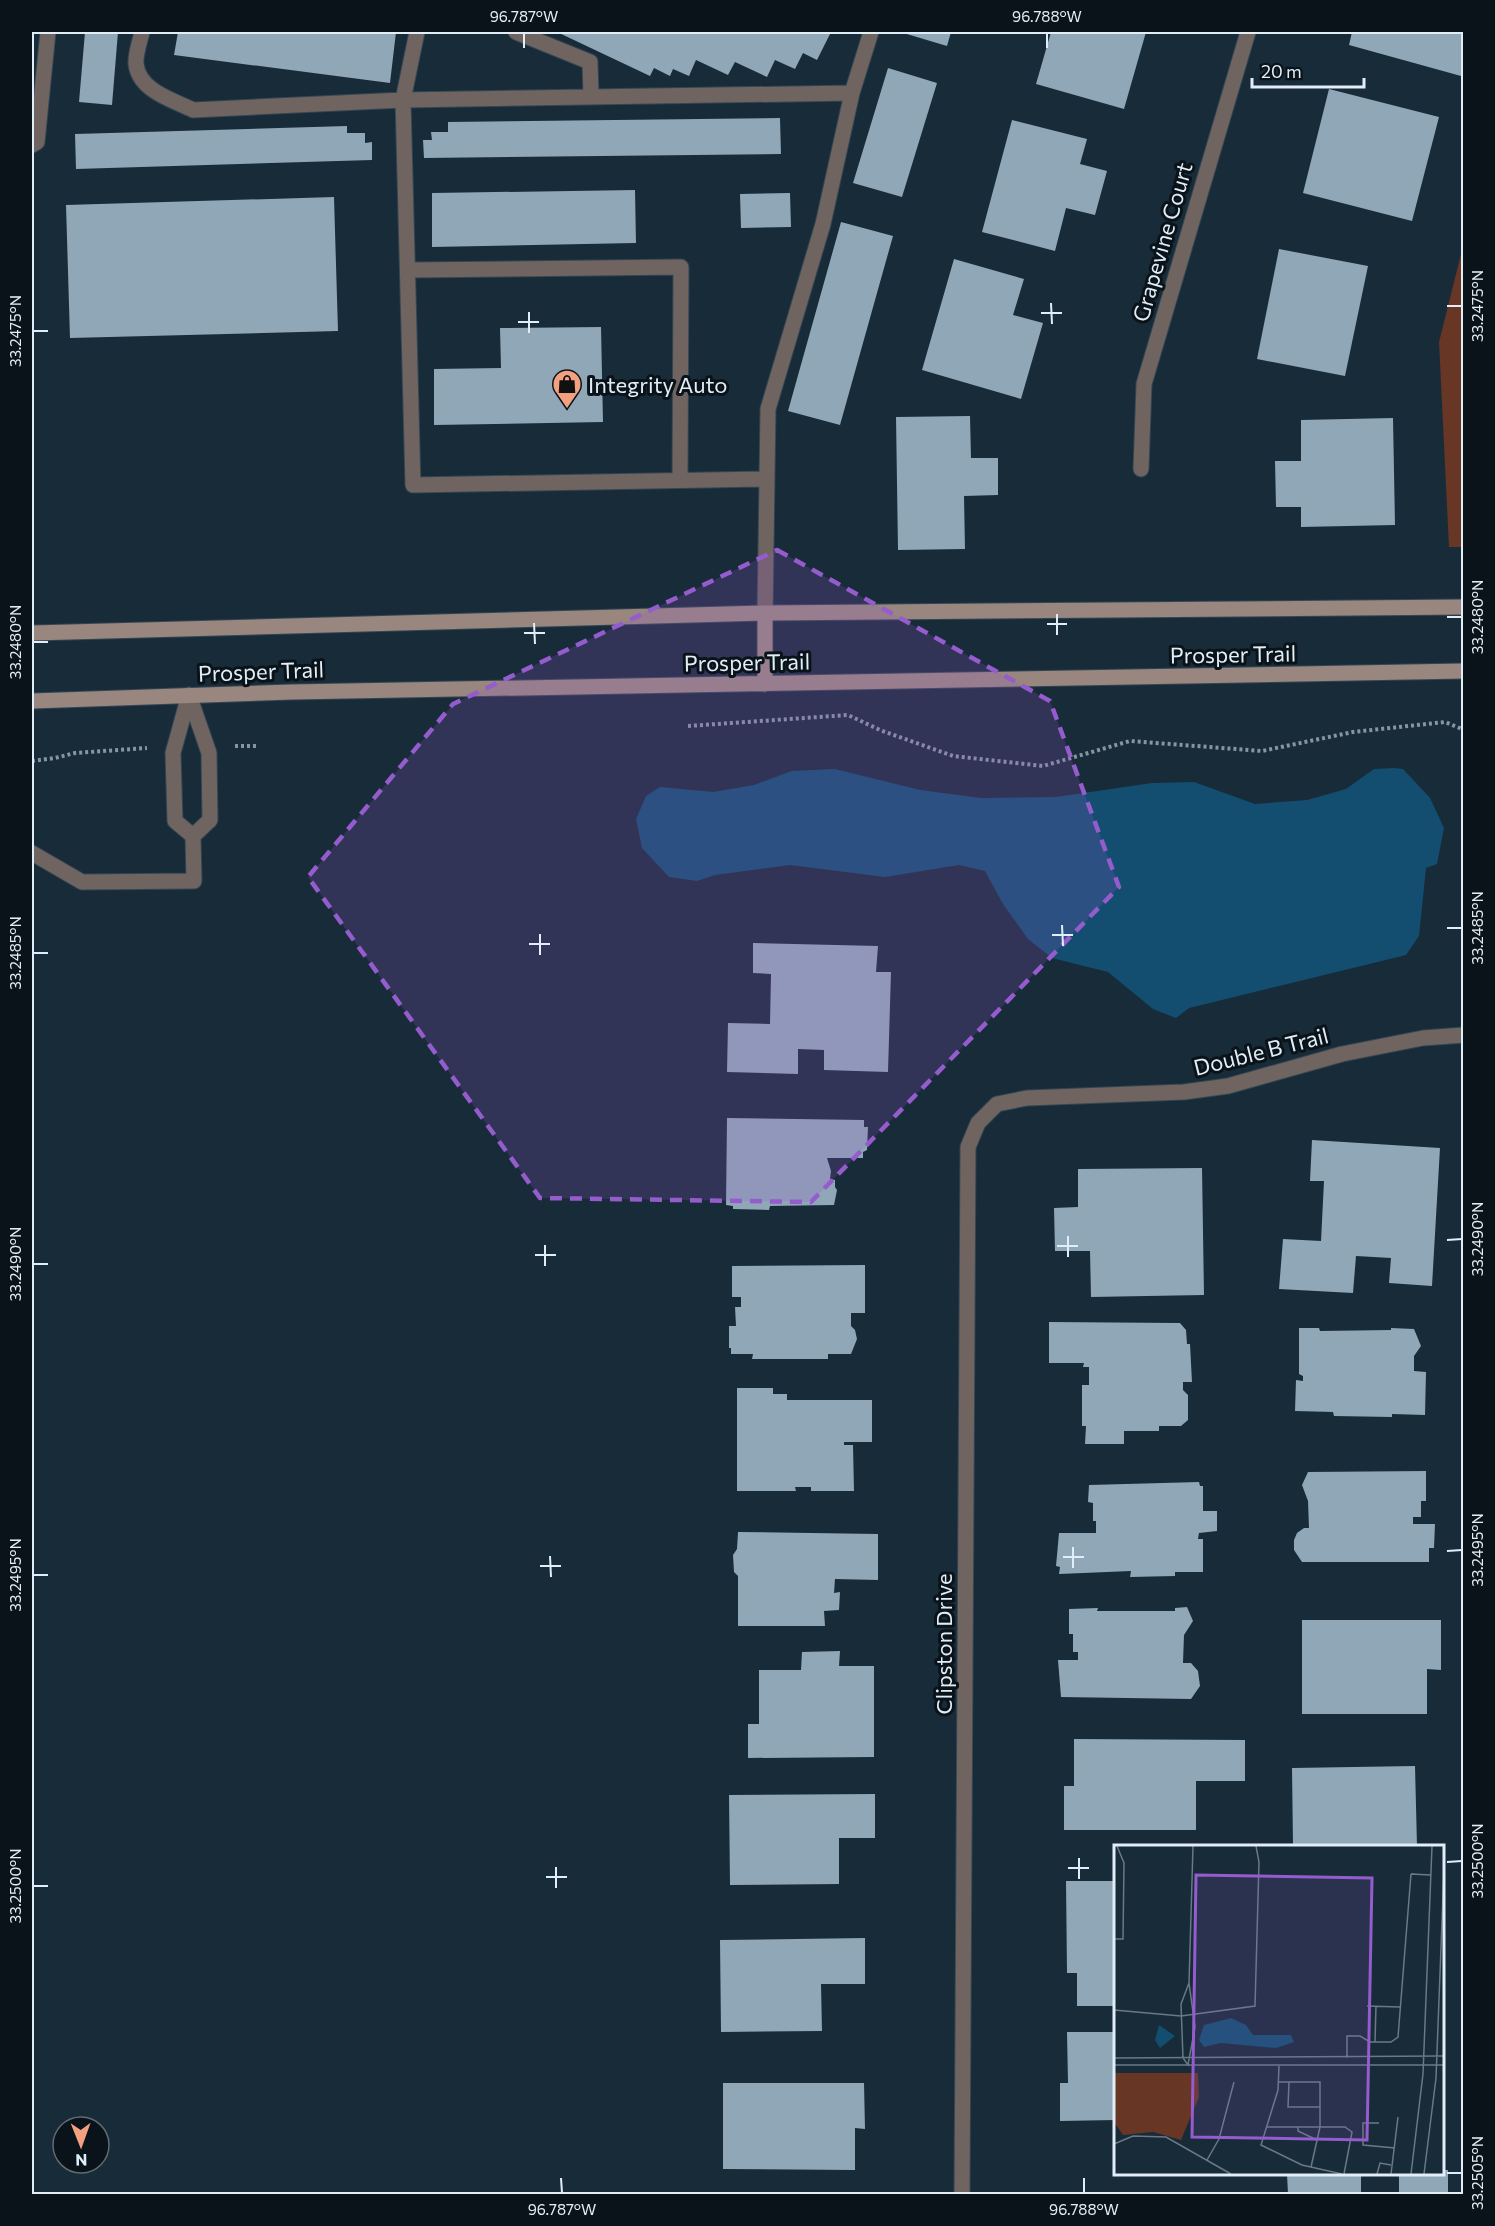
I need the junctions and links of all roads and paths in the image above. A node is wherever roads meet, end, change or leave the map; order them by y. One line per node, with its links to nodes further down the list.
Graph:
1 (48, 32): 10 (street)
2 (141, 32): 9 (street)
3 (417, 32): 9 (street)
4 (516, 32): 8 (street)
5 (871, 32): 7 (street)
6 (1248, 32): 12 (street, Grapevine Court)
7 (852, 93): 8 (street); 13 (street)
8 (591, 96): 9 (street)
9 (403, 100): 11 (street)
10 (32, 146)
11 (408, 270): 14 (street); 14 (street)
12 (1141, 469)
13 (766, 479): 14 (street); 16 (street)
14 (680, 480)
15 (1464, 607): 16 (main road, Prosper Trail)
16 (765, 613): 17 (main road, Prosper Trail); 19 (main road)
17 (32, 633)
18 (1464, 672): 19 (main road, Prosper Trail)
19 (765, 684): 20 (main road, Prosper Trail)
20 (189, 695): 21 (main road, Prosper Trail); 24 (street); 24 (street)
21 (32, 702)
22 (688, 726): 23 (path)
23 (1464, 727)
24 (193, 836): 25 (street)
25 (32, 853)
26 (1464, 1035): 27 (street, Double B Trail)
27 (997, 1104): 28 (street, Clipston Drive)
28 (962, 2194)

